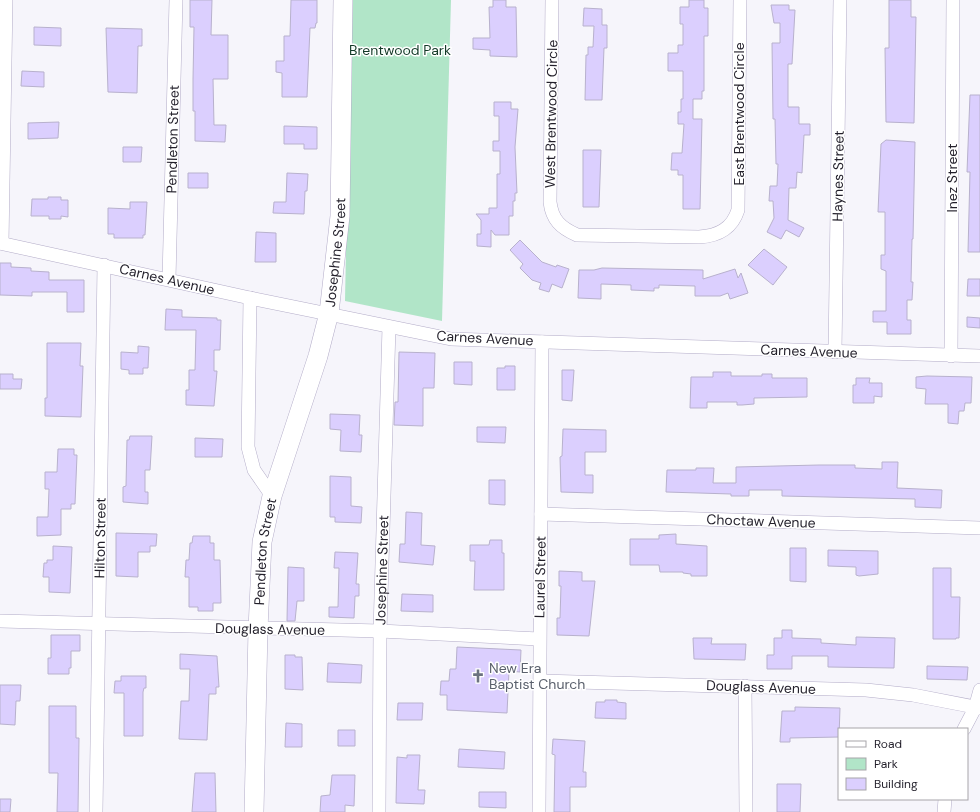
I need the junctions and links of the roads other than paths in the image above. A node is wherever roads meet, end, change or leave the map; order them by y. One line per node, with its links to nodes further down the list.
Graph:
1 (6, 0): 9 (street)
2 (176, 0): 11 (street, Pendleton Street)
3 (343, 0): 13 (main road, Josephine Street)
4 (552, 0): 8 (street, West Brentwood Circle)
5 (740, 0): 8 (street, East Brentwood Circle)
6 (840, 0): 16 (street, Haynes Street)
7 (954, 0): 17 (street, Inez Street)
8 (730, 226)
9 (1, 243): 10 (street, Carnes Avenue)
10 (104, 265): 11 (street, Carnes Avenue); 23 (street, Hilton Street)
11 (169, 279): 12 (street, Carnes Avenue)
12 (250, 298): 13 (street, Carnes Avenue); 19 (street, Pendleton Street)
13 (329, 313): 14 (street, Carnes Avenue); 19 (main road, Josephine Street)
14 (389, 327): 15 (street, Carnes Avenue); 25 (street, Josephine Street)
15 (542, 342): 16 (street, Carnes Avenue); 20 (street, Laurel Street)
16 (835, 352): 17 (street, Carnes Avenue)
17 (951, 356): 18 (street, Carnes Avenue)
18 (980, 356)
19 (272, 496): 24 (main road, Pendleton Street)
20 (541, 514): 21 (street, Choctaw Avenue); 26 (street, Laurel Street)
21 (980, 528)
22 (0, 621): 23 (street, Douglass Avenue)
23 (99, 625): 24 (street, Douglass Avenue); 33 (street, Hilton Street)
24 (258, 629): 25 (street, Douglass Avenue); 34 (main road, Pendleton Street)
25 (380, 631): 26 (street, Douglass Avenue); 35 (street, Josephine Street)
26 (539, 639): 27 (street, Laurel Street)
27 (541, 681): 28 (street, Douglass Avenue); 36 (street, Laurel Street)
28 (745, 686): 30 (street, Douglass Avenue); 37 (street)
29 (980, 690): 30 (street)
30 (977, 708): 31 (street)
31 (965, 728)
32 (945, 800): 38 (street)
33 (96, 812)
34 (254, 812)
35 (379, 812)
36 (539, 812)
37 (746, 812)
38 (944, 812)

